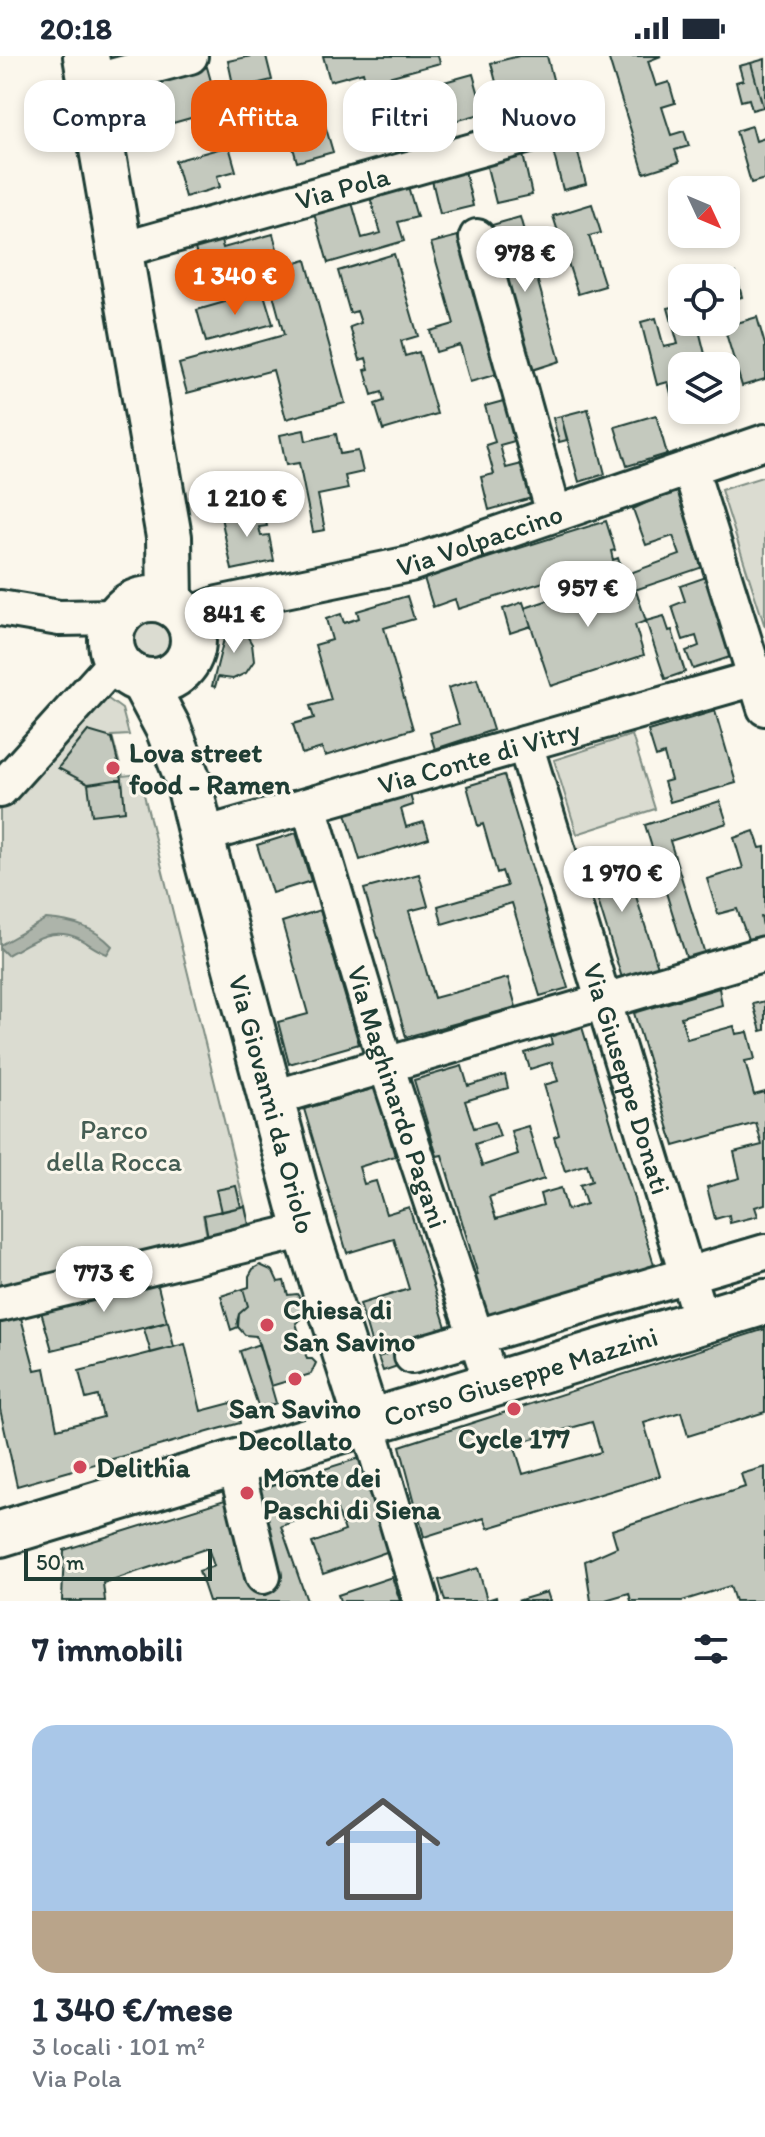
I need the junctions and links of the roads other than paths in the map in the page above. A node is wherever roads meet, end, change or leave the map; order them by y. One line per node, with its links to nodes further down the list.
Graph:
1 (190, 56): 2 (street)
2 (89, 69): 5 (main road)
3 (473, 151): 5 (street, Via Pola)
4 (477, 237): 8 (street)
5 (121, 250): 10 (main road)
6 (765, 442): 7 (street, Via Volpaccino)
7 (690, 468): 8 (street, Via Volpaccino); 11 (street)
8 (554, 514): 10 (street, Via Volpaccino)
9 (0, 608): 10 (street)
10 (145, 638): 13 (street); 15 (main road, Via Giovanni da Oriolo)
11 (760, 693): 12 (street, Via Conte di Vitry)
12 (525, 744): 14 (street, Via Conte di Vitry); 17 (street, Via Giuseppe Donati)
13 (0, 790)
14 (309, 806): 15 (street, Via Conte di Vitry); 18 (street, Via Maghinardo Pagani)
15 (200, 836): 19 (main road, Via Giovanni da Oriolo)
16 (765, 954): 17 (street)
17 (603, 1000): 18 (street); 22 (street, Via Giuseppe Donati)
18 (386, 1065): 19 (street); 26 (street, Via Maghinardo Pagani)
19 (270, 1099): 20 (main road, Via Giovanni da Oriolo)
20 (306, 1230): 24 (street); 29 (main road, Via Giovanni da Oriolo)
21 (765, 1252): 22 (street, Corso Giuseppe Mazzini)
22 (688, 1276): 25 (street, Via Giuseppe Donati); 26 (street, Corso Giuseppe Mazzini)
23 (765, 1302): 25 (main road, Corso Giuseppe Mazzini)
24 (0, 1304)
25 (701, 1320): 28 (main road, Corso Giuseppe Mazzini)
26 (475, 1337): 27 (street, Corso Giuseppe Mazzini); 28 (street, Via Maghinardo Pagani)
27 (412, 1356)
28 (492, 1385): 29 (main road, Corso Giuseppe Mazzini)
29 (368, 1424): 30 (main road, Corso Giuseppe Mazzini); 33 (street)
30 (235, 1463): 31 (main road, Corso Giuseppe Mazzini); 32 (street)
31 (2, 1525)
32 (263, 1576)
33 (421, 1601)

